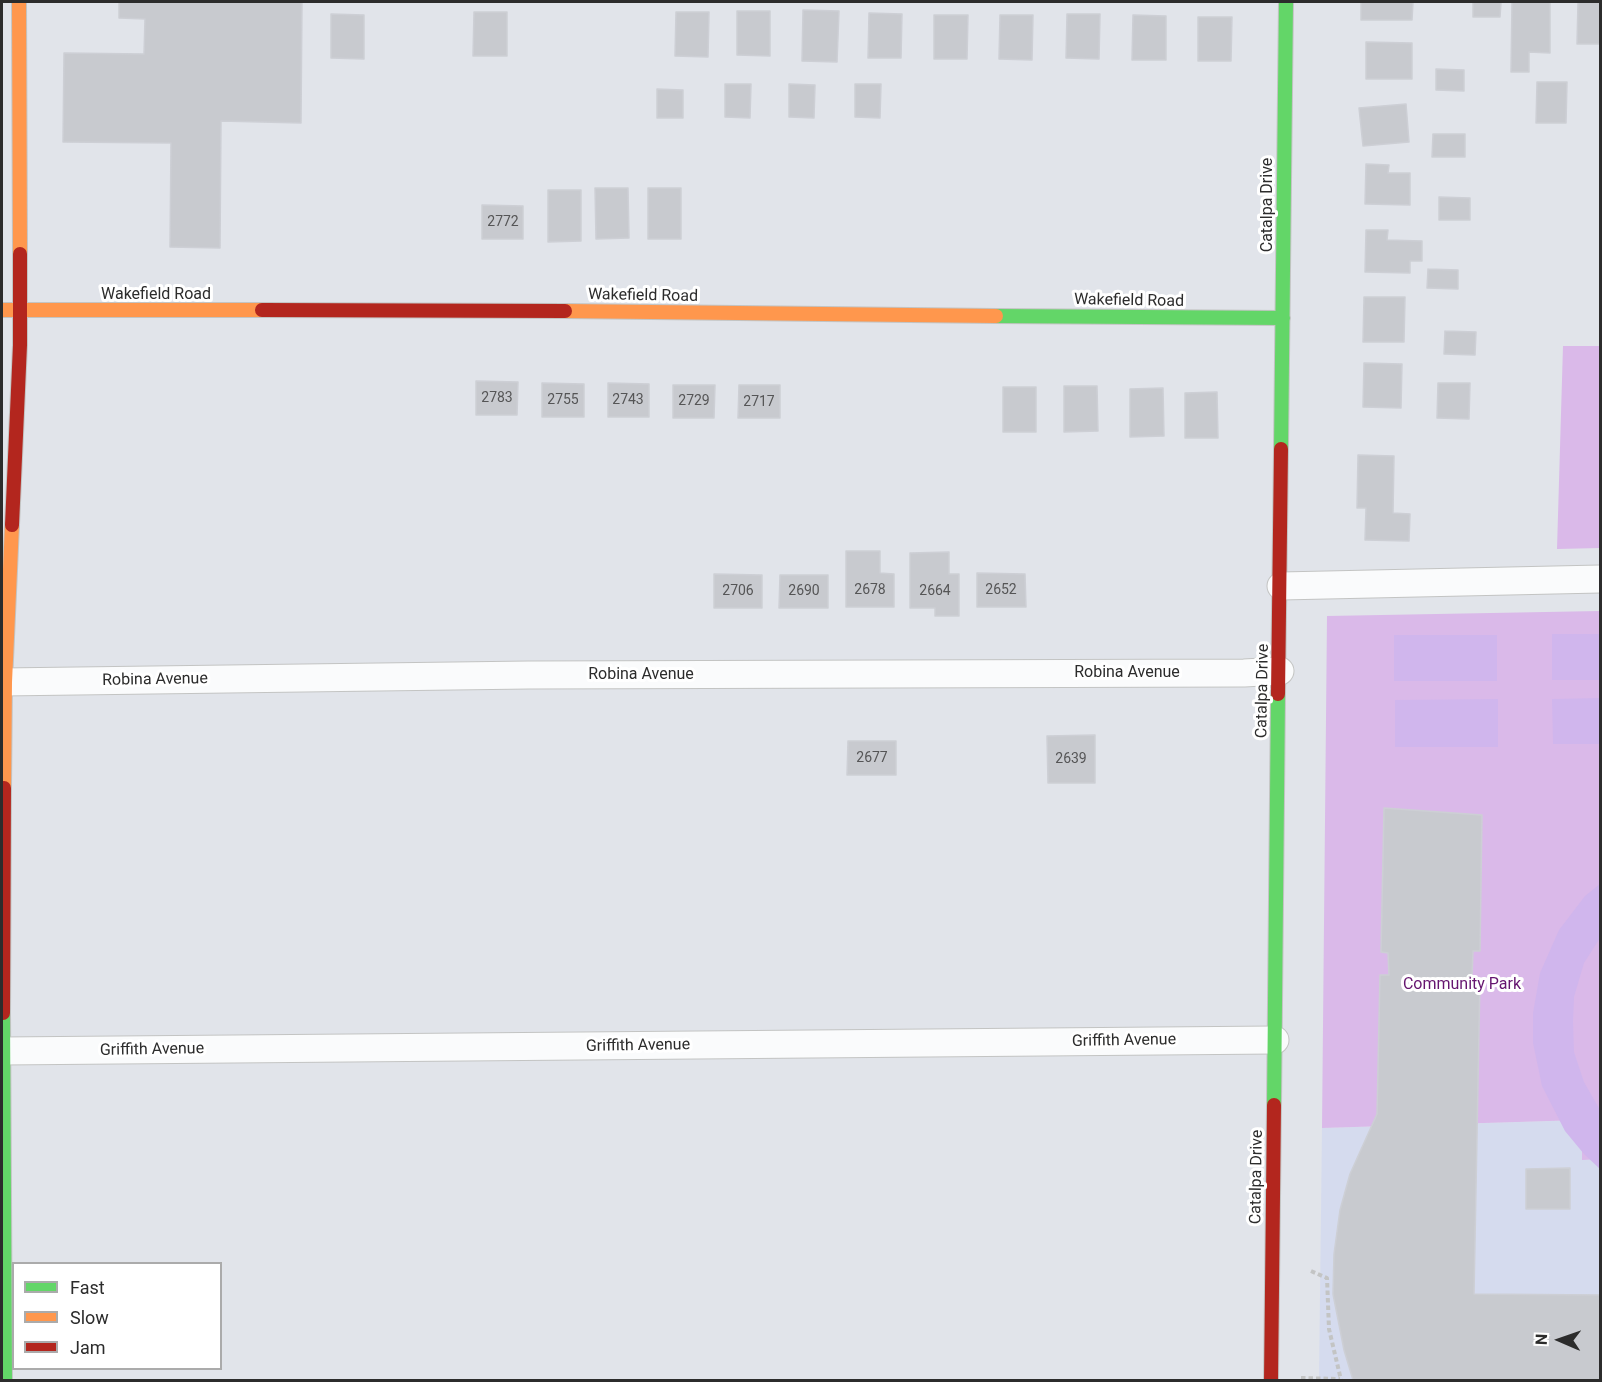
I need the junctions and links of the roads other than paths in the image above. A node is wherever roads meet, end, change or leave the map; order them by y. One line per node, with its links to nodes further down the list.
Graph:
1 (19, 2): 4 (street)
2 (1286, 2): 5 (street, Catalpa Drive)
3 (2, 310): 4 (street, Wakefield Road)
4 (20, 310): 5 (street, Wakefield Road); 9 (street)
5 (1283, 318): 7 (street, Catalpa Drive)
6 (1600, 579): 7 (street)
7 (1281, 586): 8 (street, Catalpa Drive)
8 (1280, 671): 9 (street, Robina Avenue); 10 (street, Catalpa Drive)
9 (3, 682): 11 (street)
10 (1275, 1040): 11 (street, Griffith Avenue); 13 (street, Catalpa Drive)
11 (2, 1051): 12 (street)
12 (5, 1380)
13 (1271, 1380)

